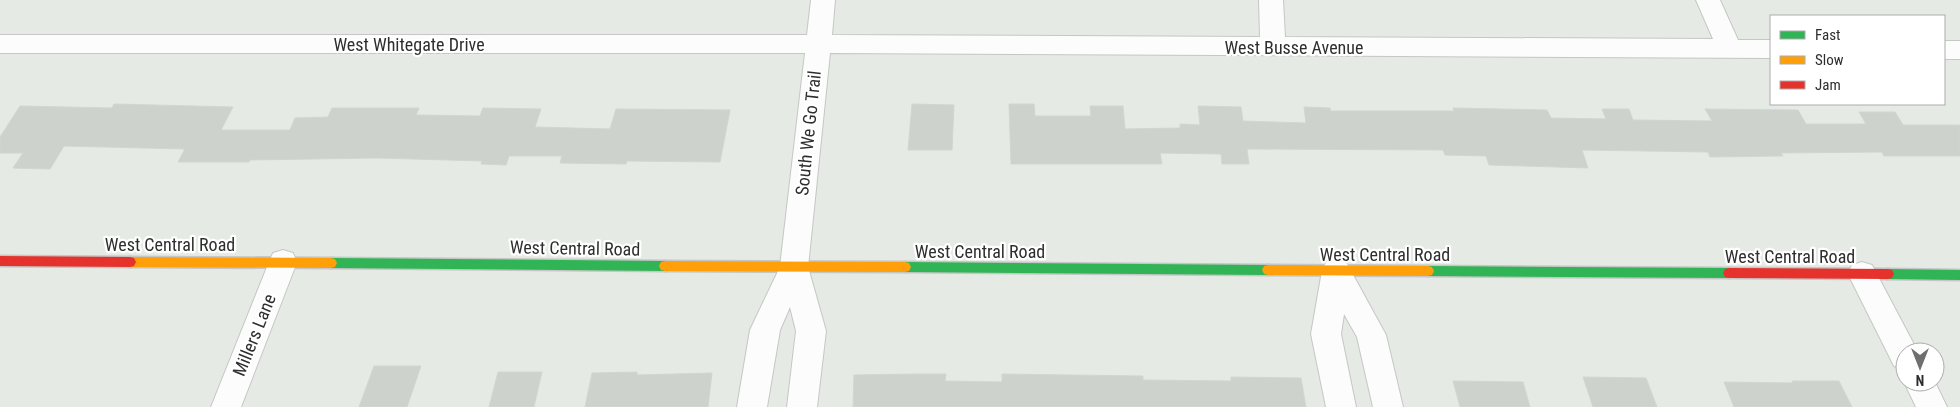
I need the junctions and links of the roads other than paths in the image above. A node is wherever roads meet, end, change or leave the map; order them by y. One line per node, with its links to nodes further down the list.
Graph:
1 (823, 0): 5 (street, South We Go Trail)
2 (1271, 0): 6 (street)
3 (1708, 0): 7 (street)
4 (0, 44): 5 (street, West Whitegate Drive)
5 (817, 44): 6 (street, West Busse Avenue); 13 (street, South We Go Trail)
6 (1273, 47): 7 (street, West Busse Avenue)
7 (1730, 49): 8 (street, West Busse Avenue)
8 (1770, 49)
9 (1945, 50): 10 (street)
10 (1960, 50)
11 (0, 261): 12 (main road, West Central Road)
12 (284, 262): 13 (main road, West Central Road); 19 (street, Millers Lane)
13 (794, 267): 14 (main road, West Central Road); 20 (street); 21 (street)
14 (1336, 271): 15 (main road, West Central Road); 22 (street); 23 (street)
15 (1862, 274): 16 (main road, West Central Road); 17 (street)
16 (1960, 275)
17 (1898, 342)
18 (1924, 392): 24 (street)
19 (226, 407)
20 (752, 407)
21 (802, 407)
22 (1341, 407)
23 (1388, 407)
24 (1932, 407)

